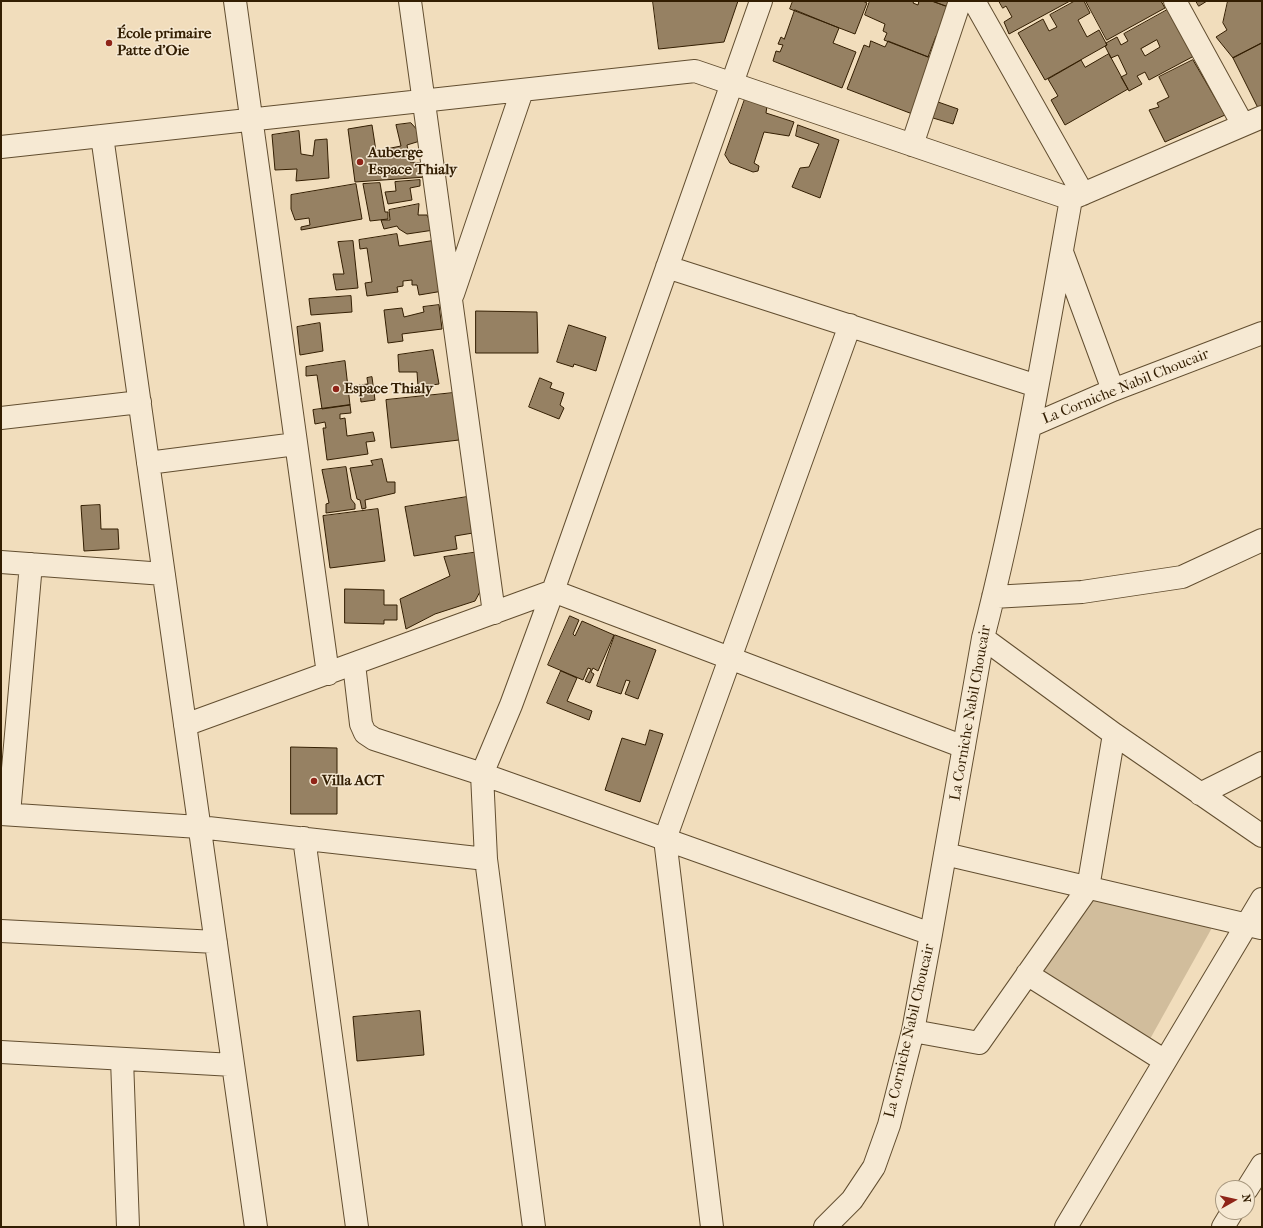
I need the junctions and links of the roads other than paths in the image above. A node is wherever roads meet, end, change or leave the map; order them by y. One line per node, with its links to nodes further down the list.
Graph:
1 (235, 1): 10 (street)
2 (410, 1): 9 (street)
3 (761, 1): 7 (street)
4 (960, 1): 13 (street)
5 (974, 1): 15 (street)
6 (1175, 1): 11 (street)
7 (732, 84): 8 (street); 13 (street); 17 (street)
8 (522, 91): 9 (street); 18 (street)
9 (424, 101): 10 (street); 18 (street)
10 (251, 120): 12 (street); 26 (street)
11 (1253, 121): 15 (street)
12 (102, 136): 14 (street); 23 (street)
13 (912, 145): 15 (street)
14 (1, 147)
15 (1077, 197): 16 (street)
16 (1062, 252): 21 (street); 22 (street)
17 (667, 267): 19 (street); 32 (street)
18 (452, 299): 34 (street)
19 (850, 325): 21 (street); 36 (street)
20 (1262, 333): 22 (street, La Corniche Nabil Choucair)
21 (1037, 386): 25 (street)
22 (1113, 390): 25 (street, La Corniche Nabil Choucair)
23 (140, 402): 24 (street); 27 (street)
24 (1, 418)
25 (1030, 426): 33 (street, La Corniche Nabil Choucair)
26 (296, 444): 27 (street); 38 (street)
27 (148, 463): 31 (street)
28 (1262, 540): 33 (street)
29 (1, 562): 30 (street)
30 (31, 564): 31 (street); 45 (street)
31 (164, 574): 39 (street)
32 (553, 592): 34 (street); 36 (street); 43 (street)
33 (993, 597): 35 (street, La Corniche Nabil Choucair)
34 (494, 613): 37 (street)
35 (983, 638): 40 (street); 41 (street, La Corniche Nabil Choucair)
36 (730, 658): 41 (street); 49 (street)
37 (354, 664): 38 (street); 43 (street)
38 (328, 674): 39 (street)
39 (185, 725): 46 (street)
40 (1114, 734): 44 (street); 52 (street)
41 (964, 747): 50 (street, La Corniche Nabil Choucair)
42 (1262, 763): 44 (street)
43 (482, 774): 49 (street); 51 (street)
44 (1200, 794): 47 (street)
45 (5, 814): 46 (street)
46 (199, 827): 48 (street); 57 (street)
47 (1262, 836)
48 (304, 838): 51 (street); 68 (street)
49 (665, 839): 56 (street); 70 (street)
50 (945, 854): 52 (street); 56 (street, La Corniche Nabil Choucair)
51 (486, 859): 69 (street)
52 (1088, 888): 54 (street); 58 (street)
53 (1262, 899): 54 (street)
54 (1254, 927): 62 (street)
55 (1, 931): 57 (street)
56 (931, 934): 59 (street, La Corniche Nabil Choucair)
57 (216, 942): 63 (street)
58 (1027, 974): 59 (street); 62 (street)
59 (913, 1031): 71 (street, La Corniche Nabil Choucair)
60 (1, 1052): 61 (street)
61 (122, 1059): 63 (street); 66 (street)
62 (1165, 1061): 72 (street)
63 (233, 1065): 67 (street)
64 (1262, 1165): 65 (street)
65 (1255, 1183)
66 (128, 1227)
67 (256, 1227)
68 (357, 1227)
69 (534, 1227)
70 (712, 1227)
71 (825, 1227)
72 (1066, 1227)

